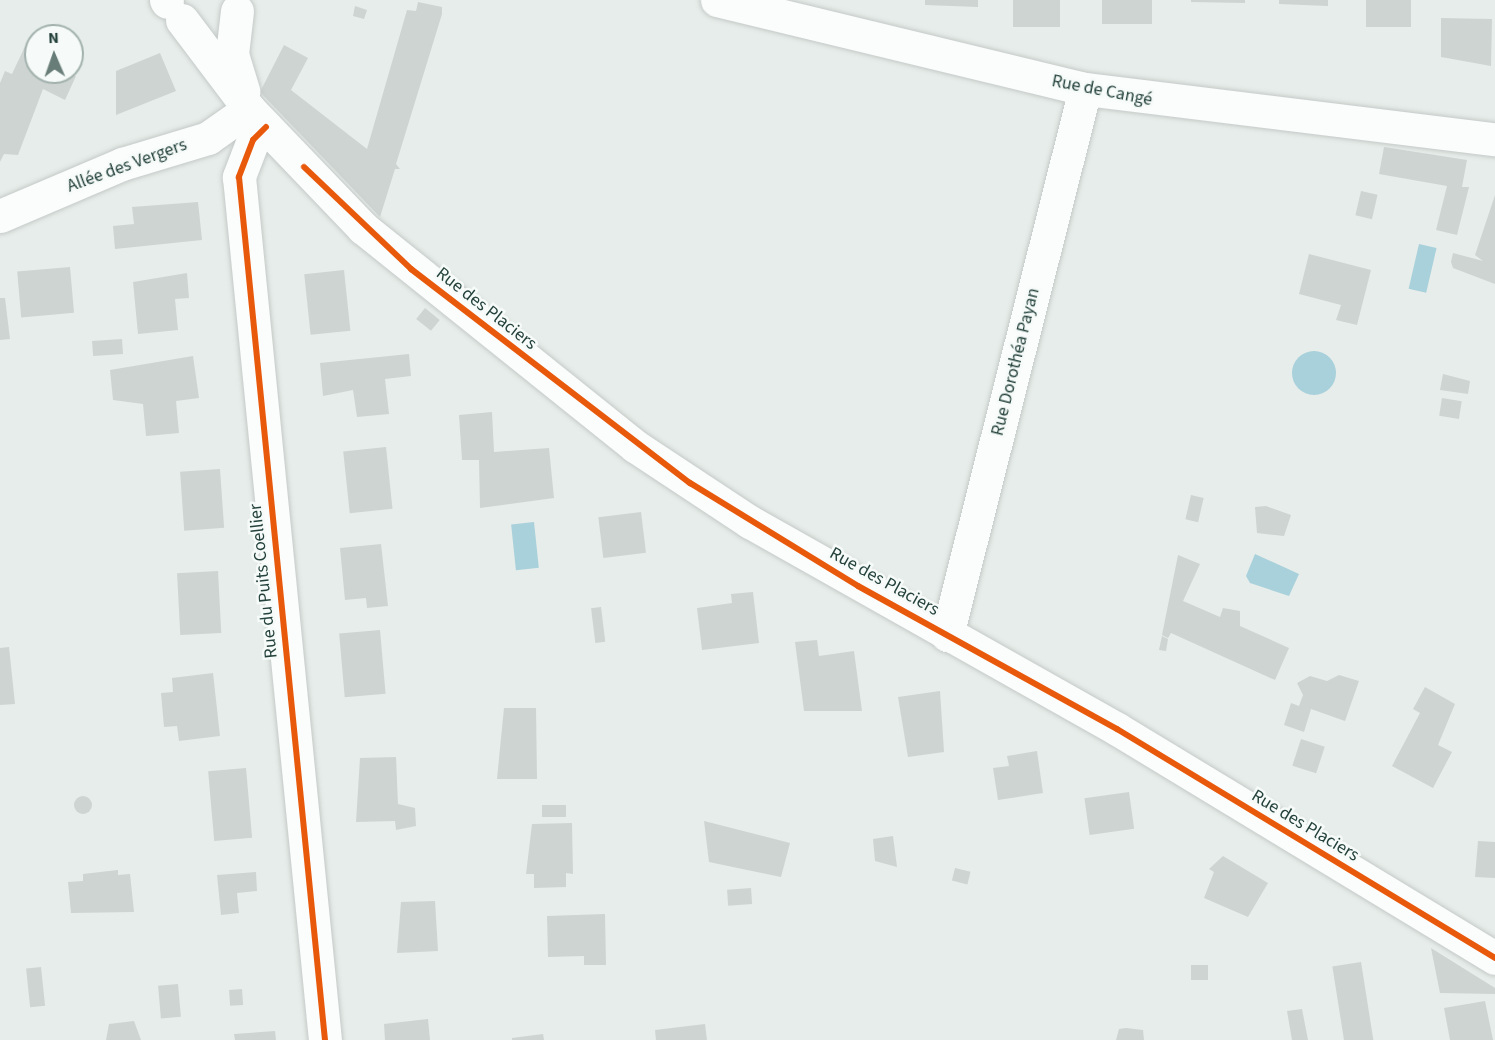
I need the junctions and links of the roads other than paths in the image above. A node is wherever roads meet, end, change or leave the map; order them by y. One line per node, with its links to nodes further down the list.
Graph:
1 (717, 0): 4 (street, Rue de Cangé)
2 (171, 5): 3 (street); 5 (street, Rue des Placiers)
3 (240, 5): 5 (street, Rue des Placiers)
4 (1085, 89): 6 (street, Rue de Cangé); 8 (street, Rue Dorothéa Payan)
5 (258, 118): 7 (street, Allée des Vergers); 8 (street, Rue des Placiers); 10 (street, Rue du Puits Coellier)
6 (1495, 139)
7 (0, 216)
8 (947, 635): 9 (street, Rue des Placiers)
9 (1495, 958)
10 (325, 1040)

